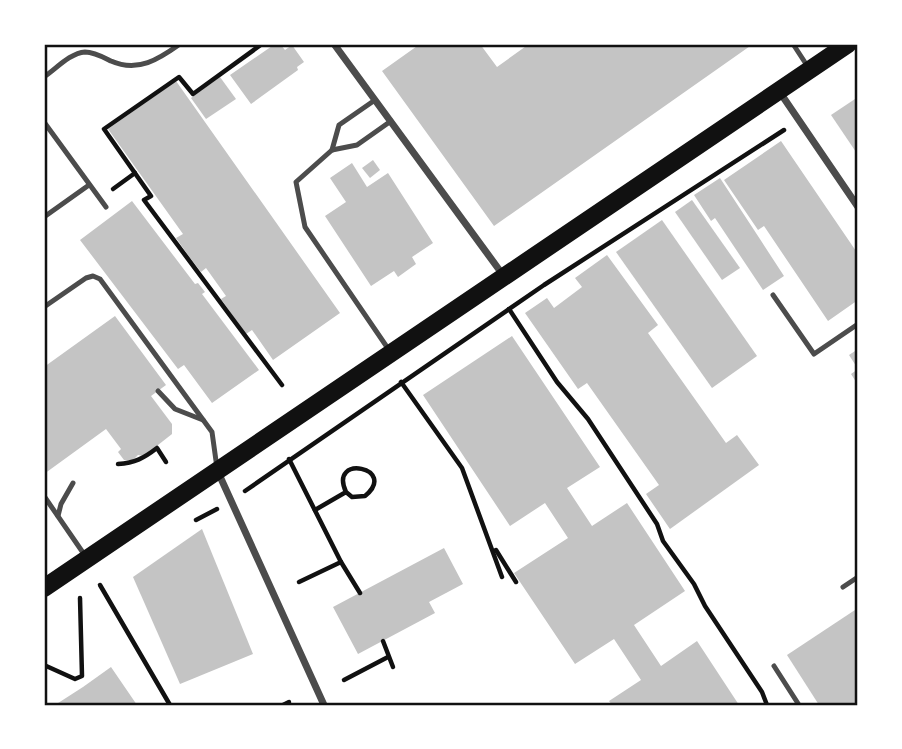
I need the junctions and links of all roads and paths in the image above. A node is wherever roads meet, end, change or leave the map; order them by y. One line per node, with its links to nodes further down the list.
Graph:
1 (180, 44): 7 (lane)
2 (262, 44): 14 (path)
3 (334, 44): 9 (street)
4 (793, 44): 6 (lane)
5 (848, 44): 6 (main road)
6 (810, 69): 8 (main road)
7 (44, 77)
8 (779, 90): 10 (street); 20 (main road)
9 (375, 100): 11 (street); 13 (lane)
10 (799, 120): 18 (street); 23 (path)
11 (391, 121): 13 (lane); 20 (street)
12 (44, 122): 15 (lane)
13 (332, 150): 25 (lane)
14 (135, 173): 16 (path); 27 (path)
15 (89, 184): 16 (lane); 19 (lane)
16 (99, 198): 17 (lane)
17 (106, 207)
18 (858, 207)
19 (44, 217)
20 (503, 276): 25 (main road)
21 (773, 295): 24 (lane)
22 (44, 307): 29 (lane)
23 (509, 309): 26 (path); 63 (path)
24 (858, 324)
25 (390, 353): 33 (main road)
26 (401, 382): 30 (path); 41 (path)
27 (282, 384)
28 (158, 391): 29 (lane)
29 (203, 420): 33 (lane)
30 (289, 459): 37 (path); 38 (path)
31 (166, 462): 32 (path)
32 (118, 464)
33 (218, 471): 37 (street); 42 (main road)
34 (73, 483): 39 (lane)
35 (346, 492): 35 (path); 38 (path)
36 (44, 496): 39 (lane)
37 (232, 501): 40 (path); 62 (street)
38 (315, 510): 43 (path)
39 (58, 516): 42 (lane)
40 (196, 520)
41 (491, 544): 44 (path); 47 (path)
42 (87, 559): 50 (main road)
43 (341, 562): 46 (path); 51 (path)
44 (502, 577)
45 (858, 577): 49 (lane)
46 (299, 582)
47 (516, 582)
48 (100, 584): 60 (path)
49 (843, 587)
50 (44, 588)
51 (359, 593)
52 (80, 598): 55 (path)
53 (383, 641): 54 (path)
54 (388, 657): 57 (path); 58 (path)
55 (44, 664)
56 (774, 666): 64 (lane)
57 (393, 667)
58 (344, 680)
59 (289, 702): 61 (path)
60 (170, 705)
61 (283, 705)
62 (324, 705)
63 (768, 705)
64 (799, 705)

